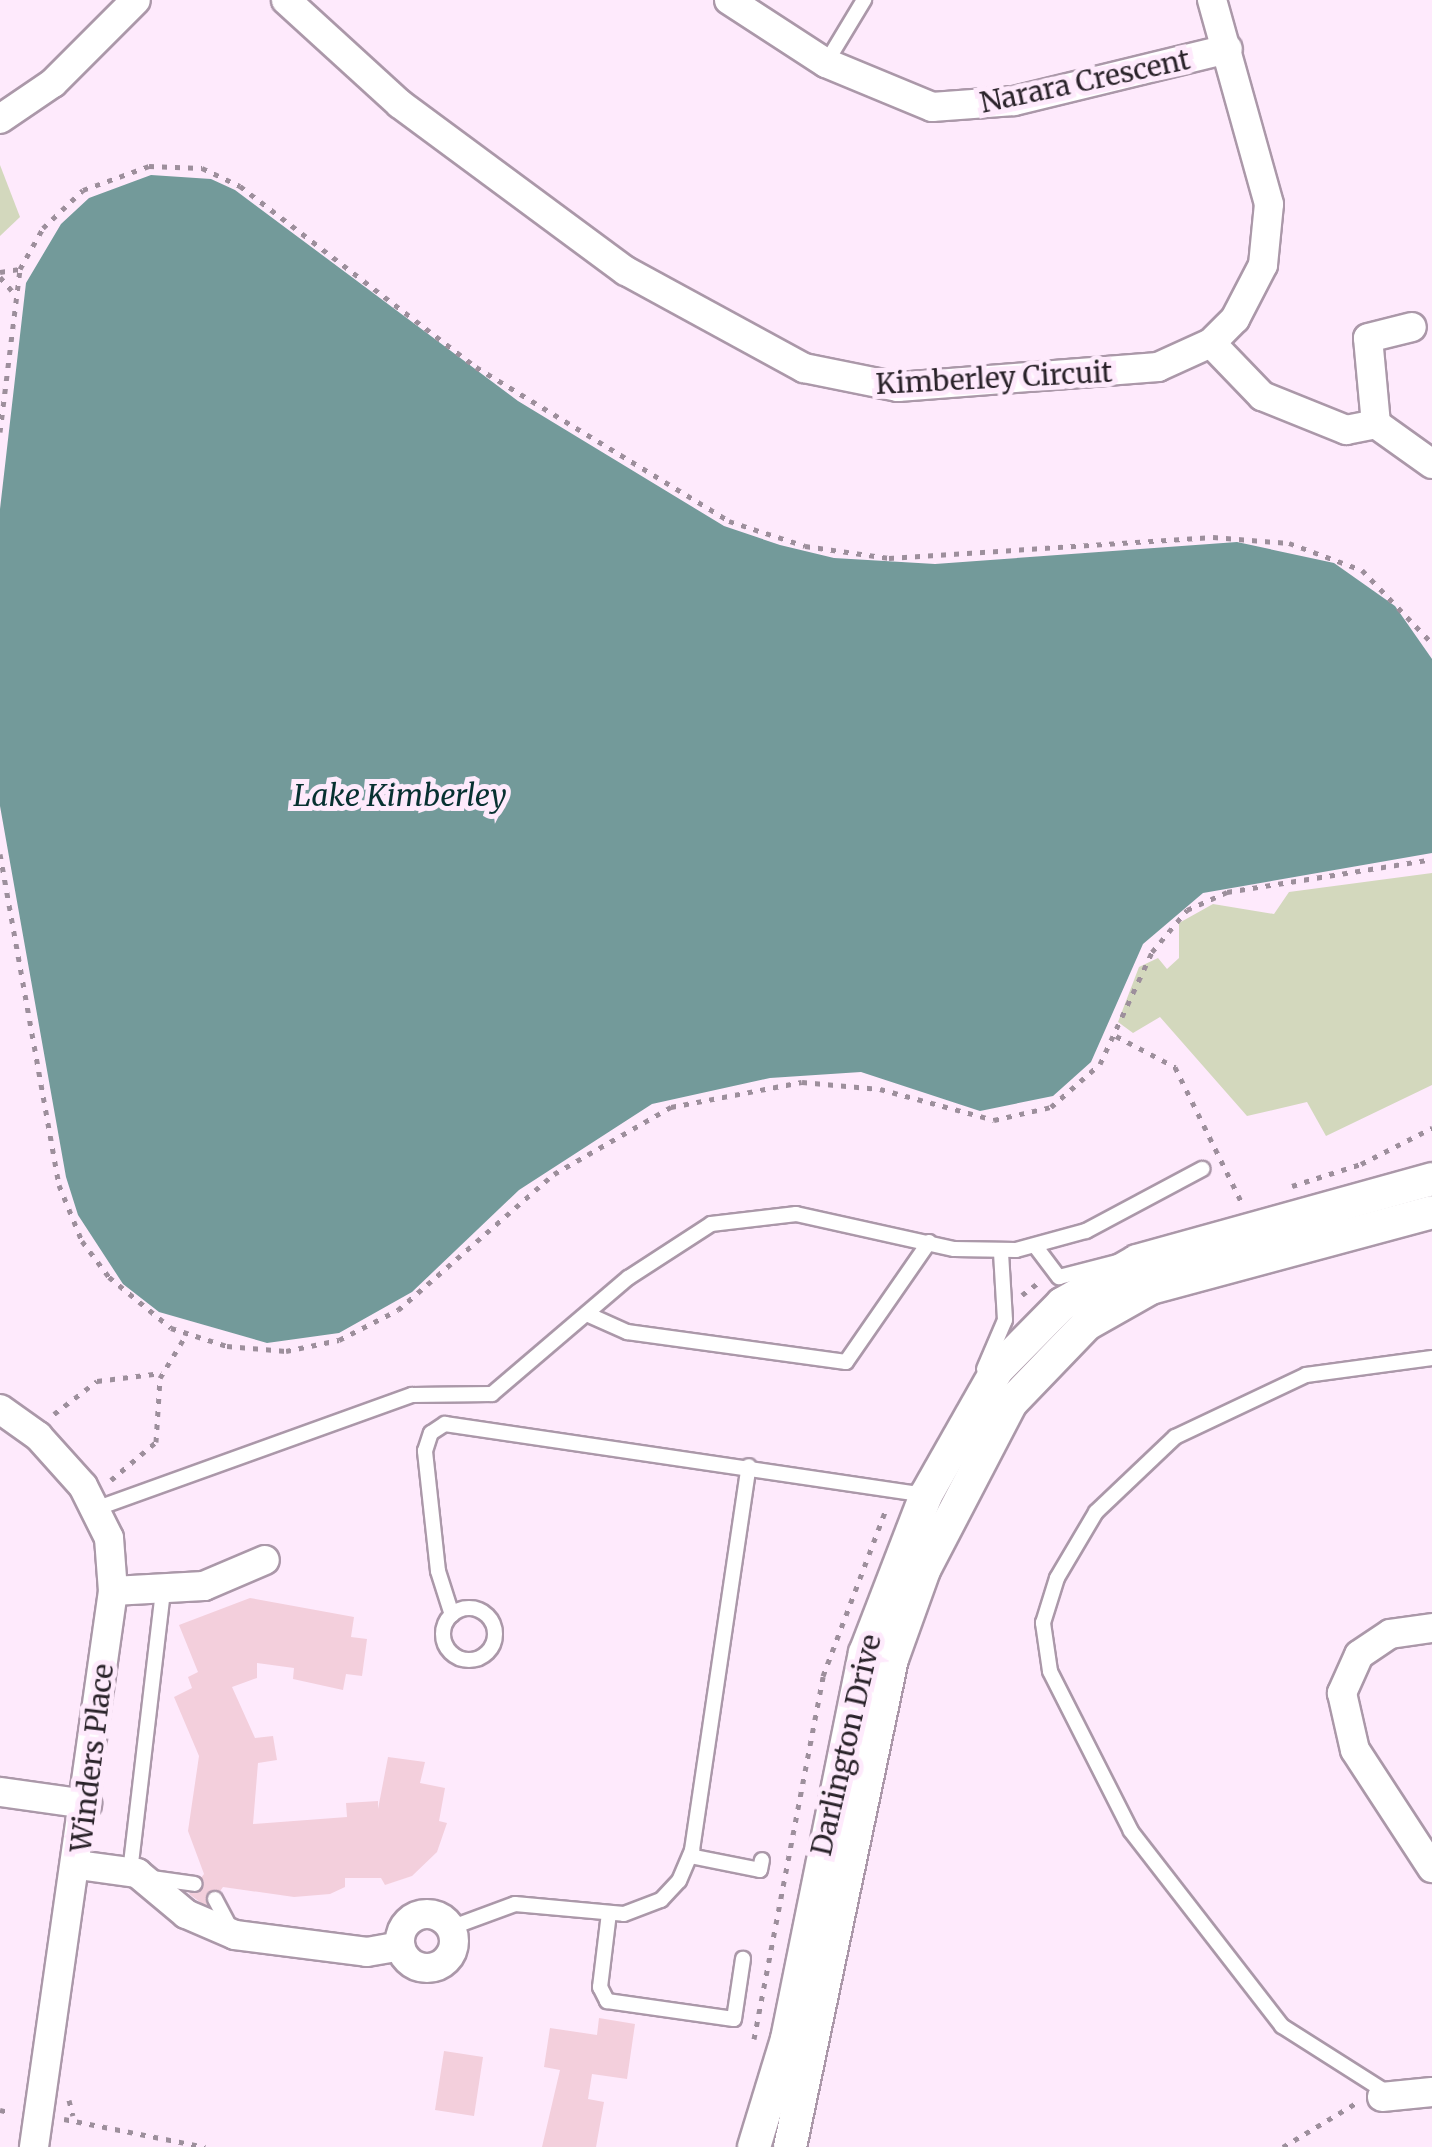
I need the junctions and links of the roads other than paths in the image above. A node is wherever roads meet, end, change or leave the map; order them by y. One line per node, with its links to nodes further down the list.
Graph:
1 (136, 0): 8 (street)
2 (286, 0): 10 (street, Kimberley Circuit)
3 (729, 0): 7 (street, Narara Crescent)
4 (864, 0): 7 (lane)
5 (1212, 0): 6 (street, Kimberley Circuit)
6 (1228, 49): 7 (street, Narara Crescent); 10 (street, Kimberley Circuit)
7 (826, 63)
8 (0, 118)
9 (1412, 328): 11 (street)
10 (1210, 342): 11 (street)
11 (1376, 424): 12 (street)
12 (1432, 464)
13 (1202, 1169): 17 (lane)
14 (1432, 1179): 19 (street, Darlington Drive)
15 (1432, 1212): 50 (street, Darlington Drive)
16 (928, 1242): 18 (lane); 20 (lane); 20 (lane)
17 (1036, 1247): 18 (lane); 19 (lane)
18 (1001, 1252): 22 (lane)
19 (1137, 1261): 22 (street, Darlington Drive)
20 (590, 1315): 26 (lane)
21 (1432, 1358): 47 (lane)
22 (981, 1394): 25 (street, Darlington Drive)
23 (0, 1409): 26 (street, Winders Place)
24 (748, 1466): 25 (lane); 30 (lane); 34 (lane)
25 (926, 1495): 49 (street, Darlington Drive)
26 (95, 1509): 29 (street, Winders Place)
27 (265, 1560): 28 (street)
28 (163, 1589): 29 (street); 38 (lane)
29 (113, 1592): 33 (street, Winders Place)
30 (452, 1615)
31 (1432, 1628): 37 (street)
32 (0, 1792): 33 (street)
33 (87, 1804): 36 (street, Winders Place)
34 (690, 1856): 35 (lane); 41 (lane)
35 (762, 1860)
36 (78, 1865): 38 (street); 48 (street, Winders Place)
37 (1432, 1868)
38 (134, 1872): 39 (lane); 43 (street)
39 (195, 1884)
40 (215, 1899): 43 (lane)
41 (609, 1913): 42 (lane); 45 (lane)
42 (450, 1928): 44 (street); 44 (street)
43 (235, 1935): 44 (street)
44 (400, 1946)
45 (743, 1959)
46 (1432, 2092): 47 (street)
47 (1387, 2097)
48 (34, 2147)
49 (754, 2147)
50 (790, 2147)

